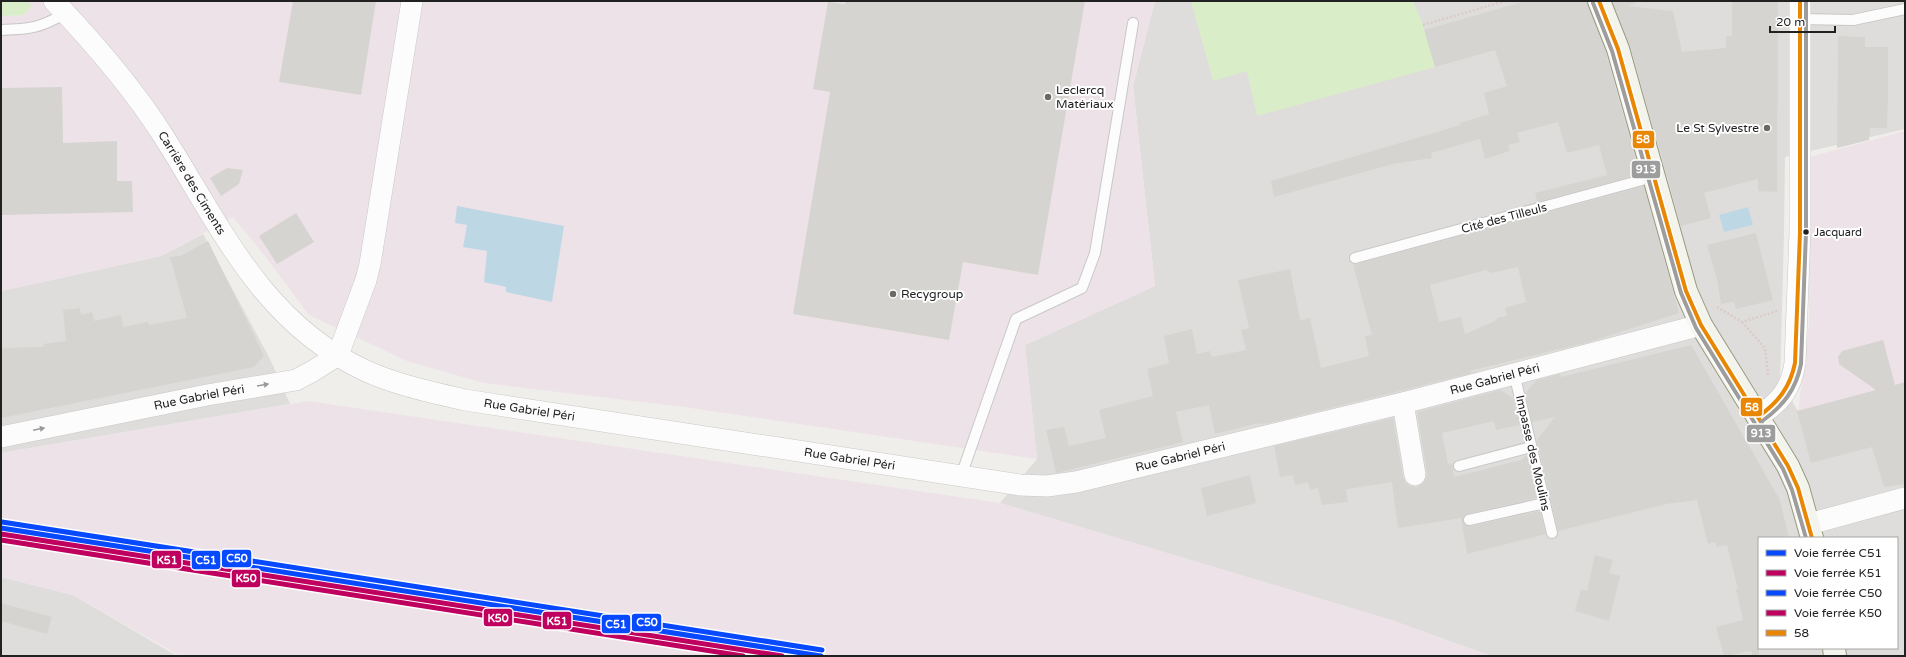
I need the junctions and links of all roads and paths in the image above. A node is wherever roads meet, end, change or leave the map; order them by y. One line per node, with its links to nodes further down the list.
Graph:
1 (412, 1): 16 (street)
2 (1505, 1): 8 (path)
3 (1599, 1): 10 (street)
4 (60, 7): 9 (lane); 16 (street, Carrière des Ciments)
5 (1905, 9): 6 (lane)
6 (1800, 10): 13 (street)
7 (1132, 23): 25 (lane)
8 (1423, 24)
9 (1, 30)
10 (1653, 177): 11 (lane, Cité des Tilleuls); 12 (street)
11 (1355, 258)
12 (1691, 304): 14 (path); 15 (street)
13 (1798, 305): 14 (path); 18 (street)
14 (1742, 322): 18 (path)
15 (1701, 325): 17 (street, Rue Gabriel Péri); 20 (street)
16 (338, 355): 21 (street, Rue Gabriel Péri, one-way to 16); 25 (street, Rue Gabriel Péri)
17 (1514, 373): 19 (street, Rue Gabriel Péri); 22 (lane, Impasse des Moulins)
18 (1778, 402): 20 (street)
19 (1403, 403): 24 (street); 25 (street, Rue Gabriel Péri)
20 (1758, 417): 29 (street)
21 (1, 437)
22 (1531, 447): 23 (lane); 27 (lane, Impasse des Moulins)
23 (1459, 466)
24 (1415, 475)
25 (961, 476)
26 (1905, 498): 29 (street)
27 (1544, 503): 28 (lane); 30 (lane, Impasse des Moulins)
28 (1469, 520)
29 (1810, 531)
30 (1552, 533)

